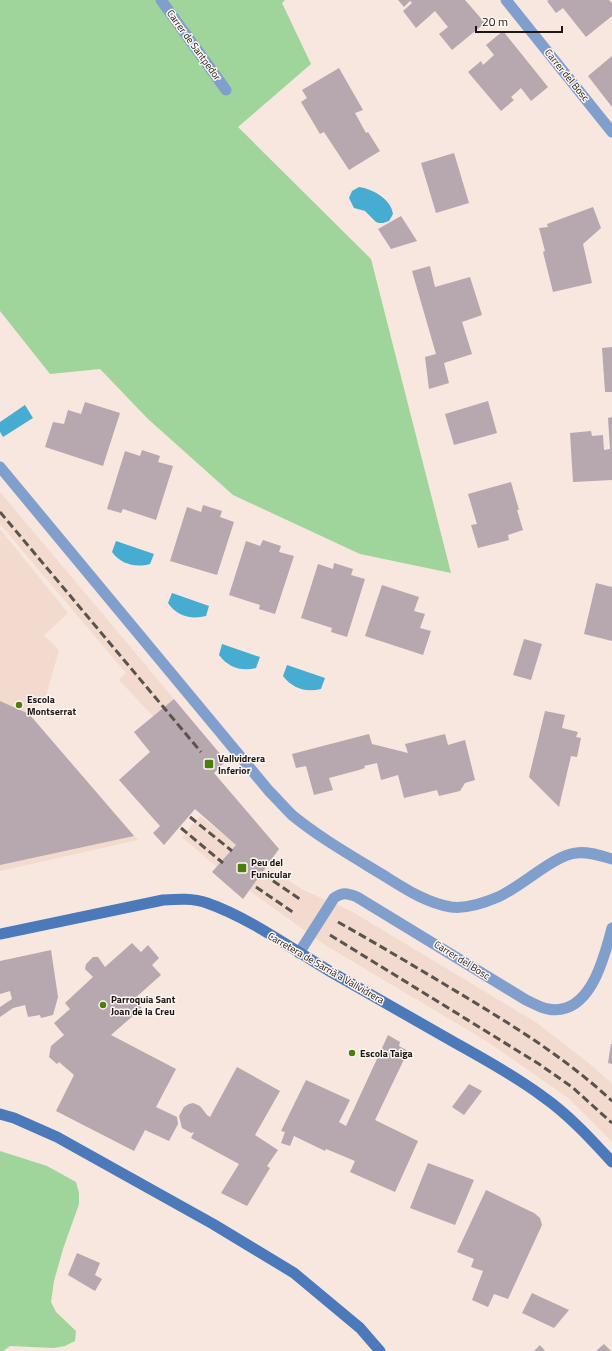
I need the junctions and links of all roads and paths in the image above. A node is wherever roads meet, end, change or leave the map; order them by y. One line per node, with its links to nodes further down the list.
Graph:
1 (161, 0): 3 (street, Carrer de Santpedor)
2 (506, 0): 4 (street, Carrer del Bosc)
3 (226, 90)
4 (612, 132)
5 (0, 466): 6 (street)
6 (612, 859)
7 (612, 928): 9 (street, Carrer del Bosc)
8 (0, 934): 9 (main road, Carretera de Sarrià a Vallvidrera)
9 (299, 953): 11 (main road, Carretera de Sarrià a Vallvidrera)
10 (0, 1114): 12 (main road)
11 (612, 1162)
12 (380, 1351)

